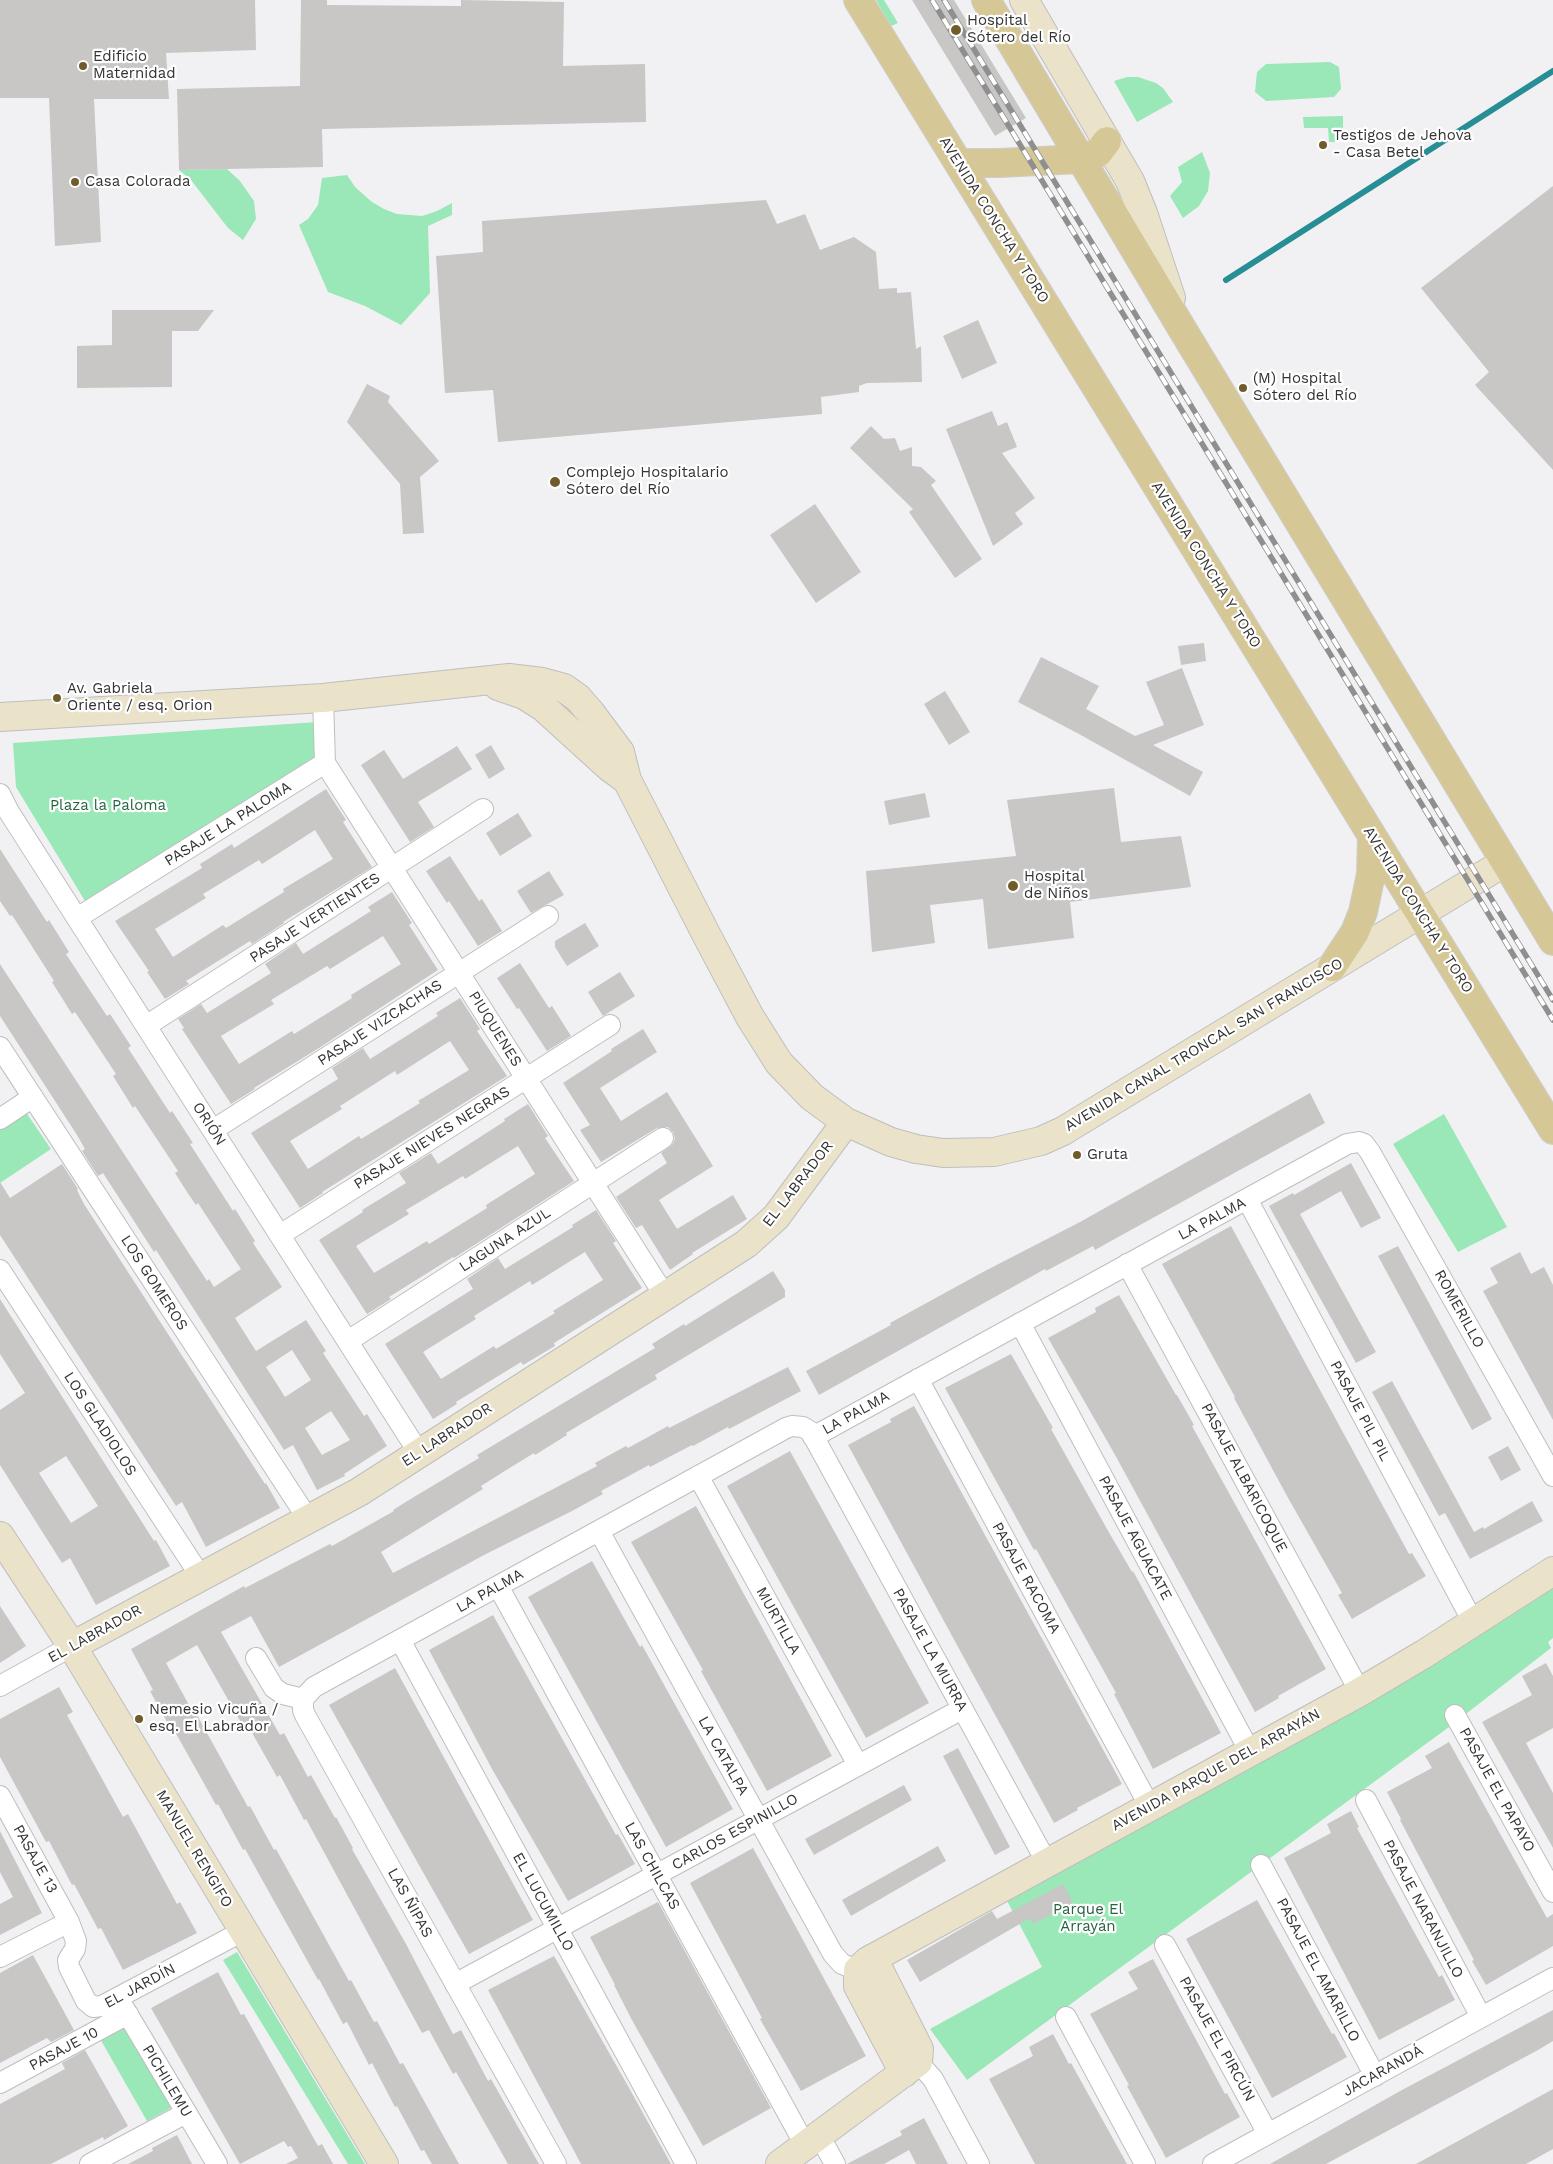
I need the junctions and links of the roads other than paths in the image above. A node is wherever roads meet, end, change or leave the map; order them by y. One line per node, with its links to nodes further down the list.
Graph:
1 (858, 0): 6 (main road, AVENIDA CONCHA Y TORO)
2 (986, 0): 5 (main road)
3 (1024, 0): 4 (street)
4 (1107, 141): 5 (main road); 7 (street)
5 (1081, 159): 6 (main road); 7 (main road)
6 (958, 163): 13 (main road, AVENIDA CONCHA Y TORO)
7 (1184, 332): 14 (main road)
8 (323, 698): 9 (street, AVENIDA CANAL TRONCAL SAN FRANCISCO); 10 (street); 28 (street, AVENIDA CANAL TRONCAL SAN FRANCISCO)
9 (0, 717)
10 (325, 763): 15 (street, PIUQUENES); 18 (street, PASAJE LA PALOMA)
11 (0, 794): 18 (street, ORIÓN)
12 (483, 809): 15 (street, PASAJE VERTIENTES)
13 (1372, 836): 16 (main road, AVENIDA CONCHA Y TORO); 20 (main road)
14 (1505, 862): 16 (street, AVENIDA CANAL TRONCAL SAN FRANCISCO); 19 (main road)
15 (392, 868): 21 (street, PIUQUENES); 23 (street, PASAJE VERTIENTES)
16 (1420, 914): 20 (street, AVENIDA CANAL TRONCAL SAN FRANCISCO); 30 (main road, AVENIDA CONCHA Y TORO)
17 (548, 916): 21 (street, PASAJE VIZCACHAS)
18 (77, 918): 23 (street, ORIÓN)
19 (1553, 941)
20 (1332, 967): 28 (street, AVENIDA CANAL TRONCAL SAN FRANCISCO)
21 (459, 973): 25 (street, PIUQUENES); 29 (street, PASAJE VIZCACHAS)
22 (610, 1025): 25 (street, PASAJE NIEVES NEGRAS)
23 (146, 1026): 29 (street, ORIÓN)
24 (0, 1048): 26 (street, LOS GOMEROS)
25 (526, 1079): 33 (street, PIUQUENES); 35 (street, PASAJE NIEVES NEGRAS)
26 (32, 1097): 27 (street); 46 (street, LOS GOMEROS)
27 (0, 1119)
28 (846, 1122): 38 (street, EL LABRADOR)
29 (213, 1130): 35 (street, ORIÓN)
30 (1553, 1130)
31 (663, 1138): 33 (street, LAGUNA AZUL)
32 (1364, 1144): 34 (street, LA PALMA); 45 (street, ROMERILLO)
33 (593, 1183): 38 (street, PIUQUENES); 40 (street, LAGUNA AZUL)
34 (1247, 1199): 36 (street, LA PALMA); 52 (street, PASAJE PIL PIL)
35 (280, 1235): 40 (street, ORIÓN)
36 (1128, 1264): 39 (street, LA PALMA); 57 (street, PASAJE ALBARICOQUE)
37 (0, 1270): 50 (street, LOS GLADIOLOS)
38 (665, 1296): 43 (street, EL LABRADOR)
39 (1020, 1323): 41 (street, LA PALMA); 61 (street, PASAJE AGUACATE)
40 (348, 1342): 43 (street, ORIÓN)
41 (921, 1386): 42 (street, LA PALMA); 65 (street, PASAJE RACOMA)
42 (813, 1437): 44 (street, LA PALMA); 59 (street, PASAJE LA MURRA)
43 (419, 1453): 46 (street, EL LABRADOR)
44 (698, 1476): 47 (street, LA PALMA); 62 (street, MURTILLA)
45 (1553, 1476)
46 (308, 1519): 50 (street, EL LABRADOR)
47 (599, 1531): 51 (street, LA PALMA); 66 (street, LA CATALPA)
48 (0, 1536): 54 (street, MANUEL RENGIFO)
49 (1553, 1571): 52 (street, AVENIDA PARQUE DEL ARRAYÁN)
50 (201, 1577): 54 (street, EL LABRADOR)
51 (498, 1586): 53 (street, LA PALMA); 70 (street, LAS CHILCAS)
52 (1473, 1622): 57 (street, AVENIDA PARQUE DEL ARRAYÁN)
53 (400, 1640): 58 (street, LA PALMA); 73 (street, EL LUCUMILLO)
54 (72, 1646): 56 (street, EL LABRADOR); 74 (street, MANUEL RENGIFO)
55 (256, 1658): 58 (street)
56 (0, 1686)
57 (1360, 1692): 61 (street, AVENIDA PARQUE DEL ARRAYÁN)
58 (303, 1699): 79 (street, LAS ÑIPAS)
59 (962, 1709): 62 (street, CARLOS ESPINILLO); 68 (street, PASAJE LA MURRA)
60 (1455, 1715): 71 (street, PASAJE EL PAPAYO)
61 (1250, 1752): 65 (street, AVENIDA PARQUE DEL ARRAYÁN)
62 (858, 1765): 66 (street, CARLOS ESPINILLO)
63 (0, 1796): 67 (street, PASAJE 13)
64 (1366, 1800): 82 (street, PASAJE NARANJILLO)
65 (1150, 1807): 68 (street, AVENIDA PARQUE DEL ARRAYÁN)
66 (758, 1819): 70 (street, CARLOS ESPINILLO); 77 (street, LA CATALPA)
67 (7, 1824): 72 (street, PASAJE 13)
68 (1047, 1863): 77 (street, AVENIDA PARQUE DEL ARRAYÁN)
69 (1261, 1865): 84 (street, PASAJE EL AMARILLO)
70 (656, 1874): 73 (street, CARLOS ESPINILLO); 88 (street, LAS CHILCAS)
71 (1553, 1892)
72 (69, 1922): 76 (street); 80 (street, EL JARDÍN)
73 (558, 1928): 79 (street, CARLOS ESPINILLO); 93 (street, EL LUCUMILLO)
74 (244, 1931): 80 (street, EL JARDÍN); 91 (street, MANUEL RENGIFO)
75 (1166, 1945): 87 (street, PASAJE EL PIRCÚN)
76 (0, 1958)
77 (866, 1964): 83 (street)
78 (1553, 1978): 82 (street, JACARANDÁ)
79 (455, 1984): 92 (street, LAS ÑIPAS)
80 (123, 2006): 85 (street, PASAJE 10); 86 (street, PICHILEMU)
81 (1066, 2017): 97 (street)
82 (1482, 2017): 84 (street, JACARANDÁ)
83 (911, 2068): 88 (street); 96 (street)
84 (1375, 2076): 87 (street, JACARANDÁ)
85 (0, 2083)
86 (186, 2113): 89 (street); 90 (street, PICHILEMU)
87 (1268, 2134): 98 (street, JACARANDÁ)
88 (812, 2140): 94 (street); 95 (street, LAS CHILCAS)
89 (90, 2164)
90 (217, 2164)
91 (384, 2164)
92 (556, 2164)
93 (686, 2164)
94 (780, 2164)
95 (834, 2164)
96 (979, 2164)
97 (1145, 2164)
98 (1213, 2164)

